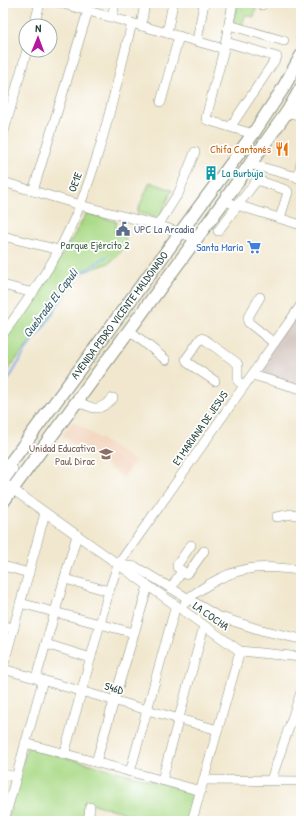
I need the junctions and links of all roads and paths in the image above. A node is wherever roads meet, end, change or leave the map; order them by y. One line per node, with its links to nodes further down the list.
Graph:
1 (40, 3): 10 (street)
2 (60, 3): 8 (street)
3 (114, 3): 9 (street)
4 (145, 3): 11 (street, OE1E)
5 (173, 3): 13 (street)
6 (204, 3): 15 (street)
7 (233, 3): 12 (street)
8 (88, 11): 9 (street); 34 (street)
9 (112, 17): 11 (street)
10 (36, 18)
11 (137, 24): 13 (street); 36 (street, OE1E)
12 (230, 25): 16 (street); 17 (street)
13 (167, 33): 14 (street)
14 (179, 36): 15 (street); 23 (street)
15 (197, 41): 17 (street)
16 (284, 41)
17 (225, 46): 26 (street); 26 (street)
18 (301, 56): 27 (main road, AVENIDA PEDRO VICENTE MALDONADO)
19 (25, 58): 28 (street)
20 (301, 66): 43 (street)
21 (301, 80): 43 (street)
22 (301, 88): 24 (main road, AVENIDA PEDRO VICENTE MALDONADO)
23 (161, 102)
24 (287, 112): 25 (street); 31 (main road, AVENIDA PEDRO VICENTE MALDONADO)
25 (301, 116)
26 (231, 126): 27 (street)
27 (253, 134): 43 (main road, AVENIDA PEDRO VICENTE MALDONADO)
28 (3, 135)
29 (195, 152): 40 (street)
30 (301, 163): 32 (street)
31 (250, 164): 32 (street); 35 (main road, AVENIDA PEDRO VICENTE MALDONADO)
32 (299, 178)
33 (3, 182): 34 (street)
34 (33, 191): 36 (street)
35 (224, 201): 37 (street); 43 (main road, AVENIDA PEDRO VICENTE MALDONADO)
36 (80, 204): 40 (street); 44 (street, OE1E)
37 (237, 205): 38 (street); 38 (street); 41 (street)
38 (280, 218): 39 (street)
39 (301, 224)
40 (158, 225): 43 (street)
41 (218, 231)
42 (3, 236): 44 (street)
43 (189, 236): 49 (main road, AVENIDA PEDRO VICENTE MALDONADO); 59 (main road, AVENIDA PEDRO VICENTE MALDONADO); 60 (street)
44 (59, 250): 46 (street, OE1E)
45 (3, 285): 46 (street)
46 (33, 293): 50 (street, OE1E)
47 (260, 297): 51 (street)
48 (301, 305): 51 (street, E1 MARIANA DE JESUS)
49 (129, 330): 52 (street); 58 (main road, AVENIDA PEDRO VICENTE MALDONADO)
50 (3, 334)
51 (274, 343): 53 (street, E1 MARIANA DE JESUS)
52 (166, 360)
53 (252, 375): 55 (street, E1 MARIANA DE JESUS); 56 (street)
54 (215, 381): 55 (street)
55 (244, 386): 68 (street, E1 MARIANA DE JESUS)
56 (301, 389)
57 (113, 398): 58 (street)
58 (77, 401): 60 (main road, AVENIDA PEDRO VICENTE MALDONADO)
59 (3, 473)
60 (6, 487): 61 (main road, AVENIDA PEDRO VICENTE MALDONADO); 62 (street, LA COCHA)
61 (3, 502)
62 (45, 513): 65 (street, LA COCHA); 72 (street)
63 (301, 516): 64 (street)
64 (276, 517)
65 (77, 535): 68 (street, LA COCHA); 73 (street)
66 (190, 545): 71 (street)
67 (204, 551): 71 (street)
68 (118, 565): 74 (street, LA COCHA); 75 (street, LA COCHA); 76 (street, E1 MARIANA DE JESUS)
69 (3, 566): 72 (street)
70 (301, 570): 77 (street)
71 (182, 571): 75 (street)
72 (29, 573): 78 (street)
73 (64, 579): 76 (street); 80 (street)
74 (148, 586): 79 (street, LA COCHA); 85 (street)
75 (171, 588): 77 (street, LA COCHA)
76 (109, 591): 81 (street, E1 MARIANA DE JESUS)
77 (188, 599): 79 (street); 86 (street, LA COCHA)
78 (20, 603): 80 (street); 84 (street)
79 (178, 607): 83 (street, LA COCHA); 96 (street)
80 (55, 612): 81 (street); 87 (street)
81 (100, 625): 85 (street); 90 (street, E1 MARIANA DE JESUS)
82 (3, 626): 84 (street)
83 (204, 626): 88 (street, LA COCHA); 97 (street)
84 (14, 628): 91 (street)
85 (134, 633): 95 (street)
86 (301, 639)
87 (46, 644): 90 (street); 92 (street)
88 (240, 651): 89 (street, LA COCHA); 98 (street)
89 (301, 657)
90 (91, 658): 93 (street, E1 MARIANA DE JESUS)
91 (3, 668): 92 (street, S46D)
92 (40, 679): 93 (street, S46D); 99 (street)
93 (82, 691): 95 (street, S46D); 100 (street, E1 MARIANA DE JESUS)
94 (301, 692): 107 (street)
95 (114, 700): 96 (street, S46D); 101 (street)
96 (147, 710): 97 (street, S46D); 102 (street)
97 (179, 718): 98 (street, S46D); 105 (street)
98 (218, 730): 106 (street)
99 (25, 743): 100 (street); 104 (street)
100 (64, 755): 101 (street)
101 (96, 762): 102 (street)
102 (130, 772): 105 (street)
103 (3, 774): 104 (street)
104 (16, 777): 111 (street)
105 (162, 780): 109 (street)
106 (204, 780): 107 (street); 109 (street)
107 (271, 780): 108 (street)
108 (301, 781)
109 (201, 791): 113 (street)
110 (90, 807): 112 (street)
111 (4, 821)
112 (88, 821)
113 (192, 821)

